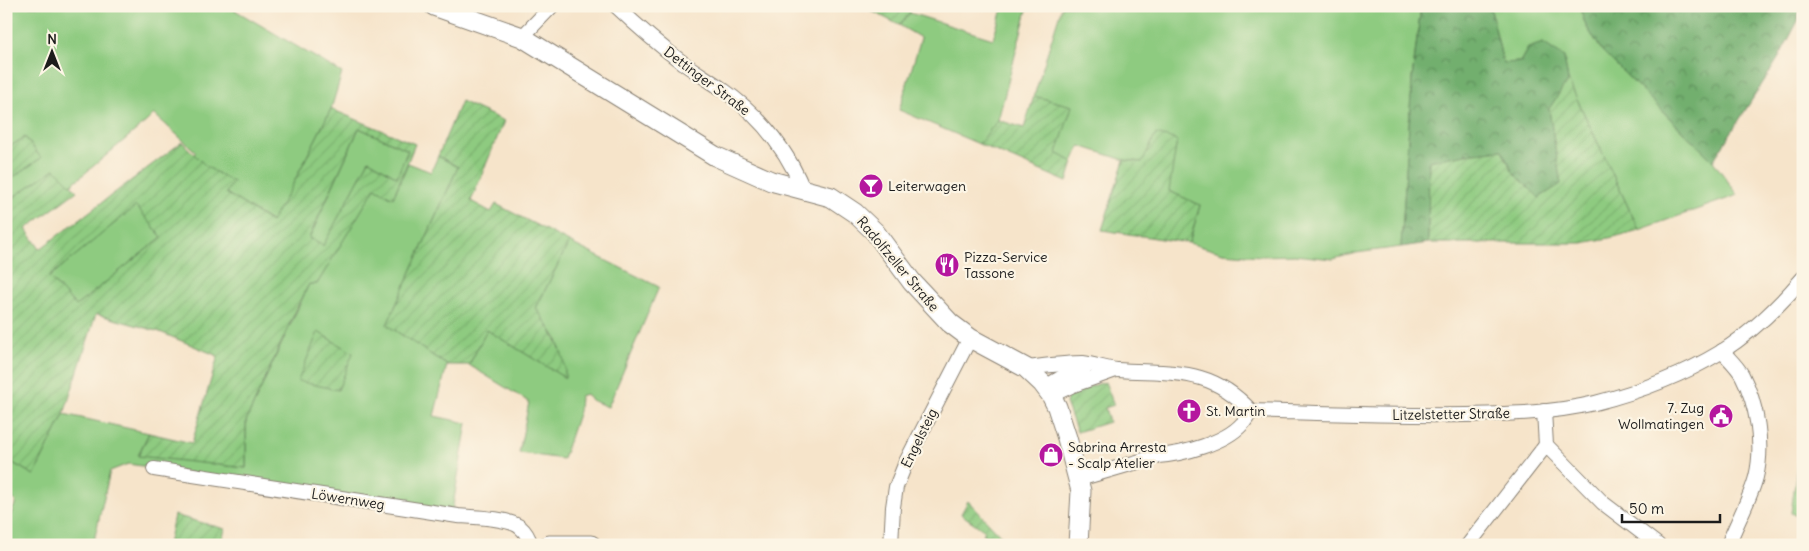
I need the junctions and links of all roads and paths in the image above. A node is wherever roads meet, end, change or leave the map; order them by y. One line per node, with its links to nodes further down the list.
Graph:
1 (434, 6): 4 (main road, Radolfzeller Straße)
2 (552, 6): 4 (street)
3 (616, 6): 5 (street, Dettinger Straße)
4 (522, 37): 5 (main road, Radolfzeller Straße)
5 (803, 189): 7 (main road, Radolfzeller Straße)
6 (1803, 278): 8 (street, Litzelstetter Straße)
7 (970, 338): 10 (main road, Radolfzeller Straße); 21 (street, Engelsteig)
8 (1722, 351): 14 (street, Litzelstetter Straße); 25 (street)
9 (1102, 367): 10 (street); 11 (street); 12 (street)
10 (1026, 368): 12 (main road, Radolfzeller Straße)
11 (1116, 370): 12 (street); 13 (street)
12 (1048, 391): 17 (main road, Radolfzeller Straße)
13 (1251, 411): 14 (street, Litzelstetter Straße); 17 (street)
14 (1544, 411): 15 (street)
15 (1546, 445): 23 (street); 24 (street)
16 (154, 469): 18 (street, Löwernweg)
17 (1078, 479): 22 (main road, Radolfzeller Straße)
18 (531, 545)
19 (549, 545): 20 (main road)
20 (591, 545)
21 (891, 545)
22 (1078, 545)
23 (1468, 545)
24 (1658, 545)
25 (1728, 545)

